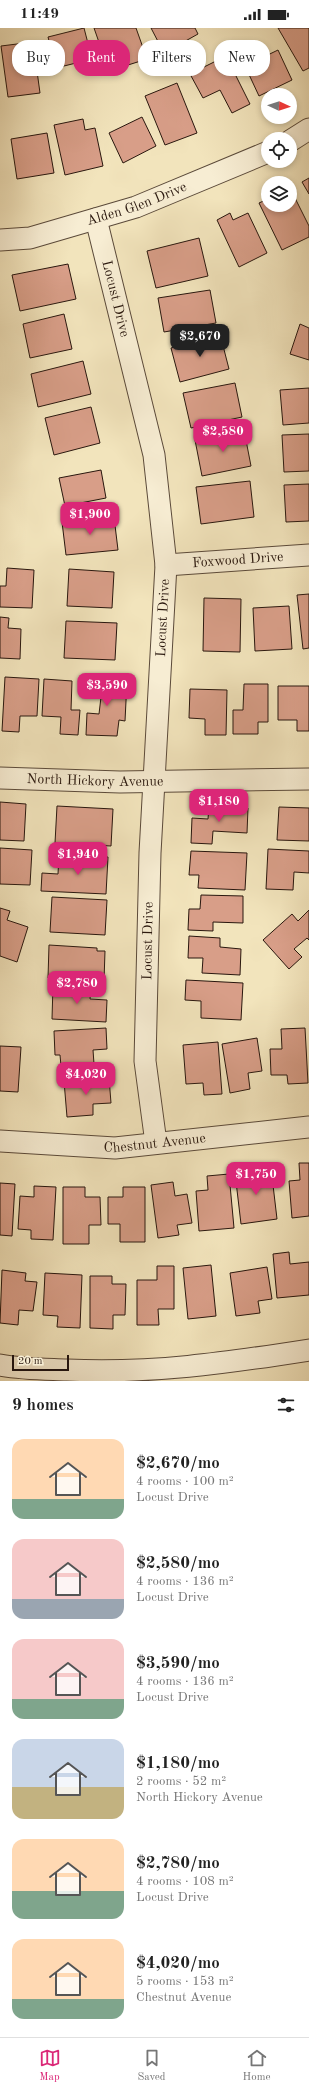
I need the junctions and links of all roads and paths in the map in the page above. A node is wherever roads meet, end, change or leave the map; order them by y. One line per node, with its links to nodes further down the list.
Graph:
1 (309, 129): 2 (street)
2 (297, 137)
3 (261, 155): 4 (street, Alden Glen Drive)
4 (96, 219): 5 (street, Alden Glen Drive); 7 (street, Locust Drive)
5 (0, 240)
6 (309, 555): 7 (street, Foxwood Drive)
7 (166, 565): 10 (street, Locust Drive)
8 (0, 778): 10 (street, North Hickory Avenue)
9 (309, 779): 10 (street, North Hickory Avenue)
10 (154, 781): 13 (street, Locust Drive)
11 (309, 1127): 13 (street, Chestnut Avenue)
12 (0, 1141): 13 (street, Chestnut Avenue)
13 (156, 1143)
14 (309, 1350): 16 (street)
15 (0, 1365): 16 (street)
16 (107, 1377)

